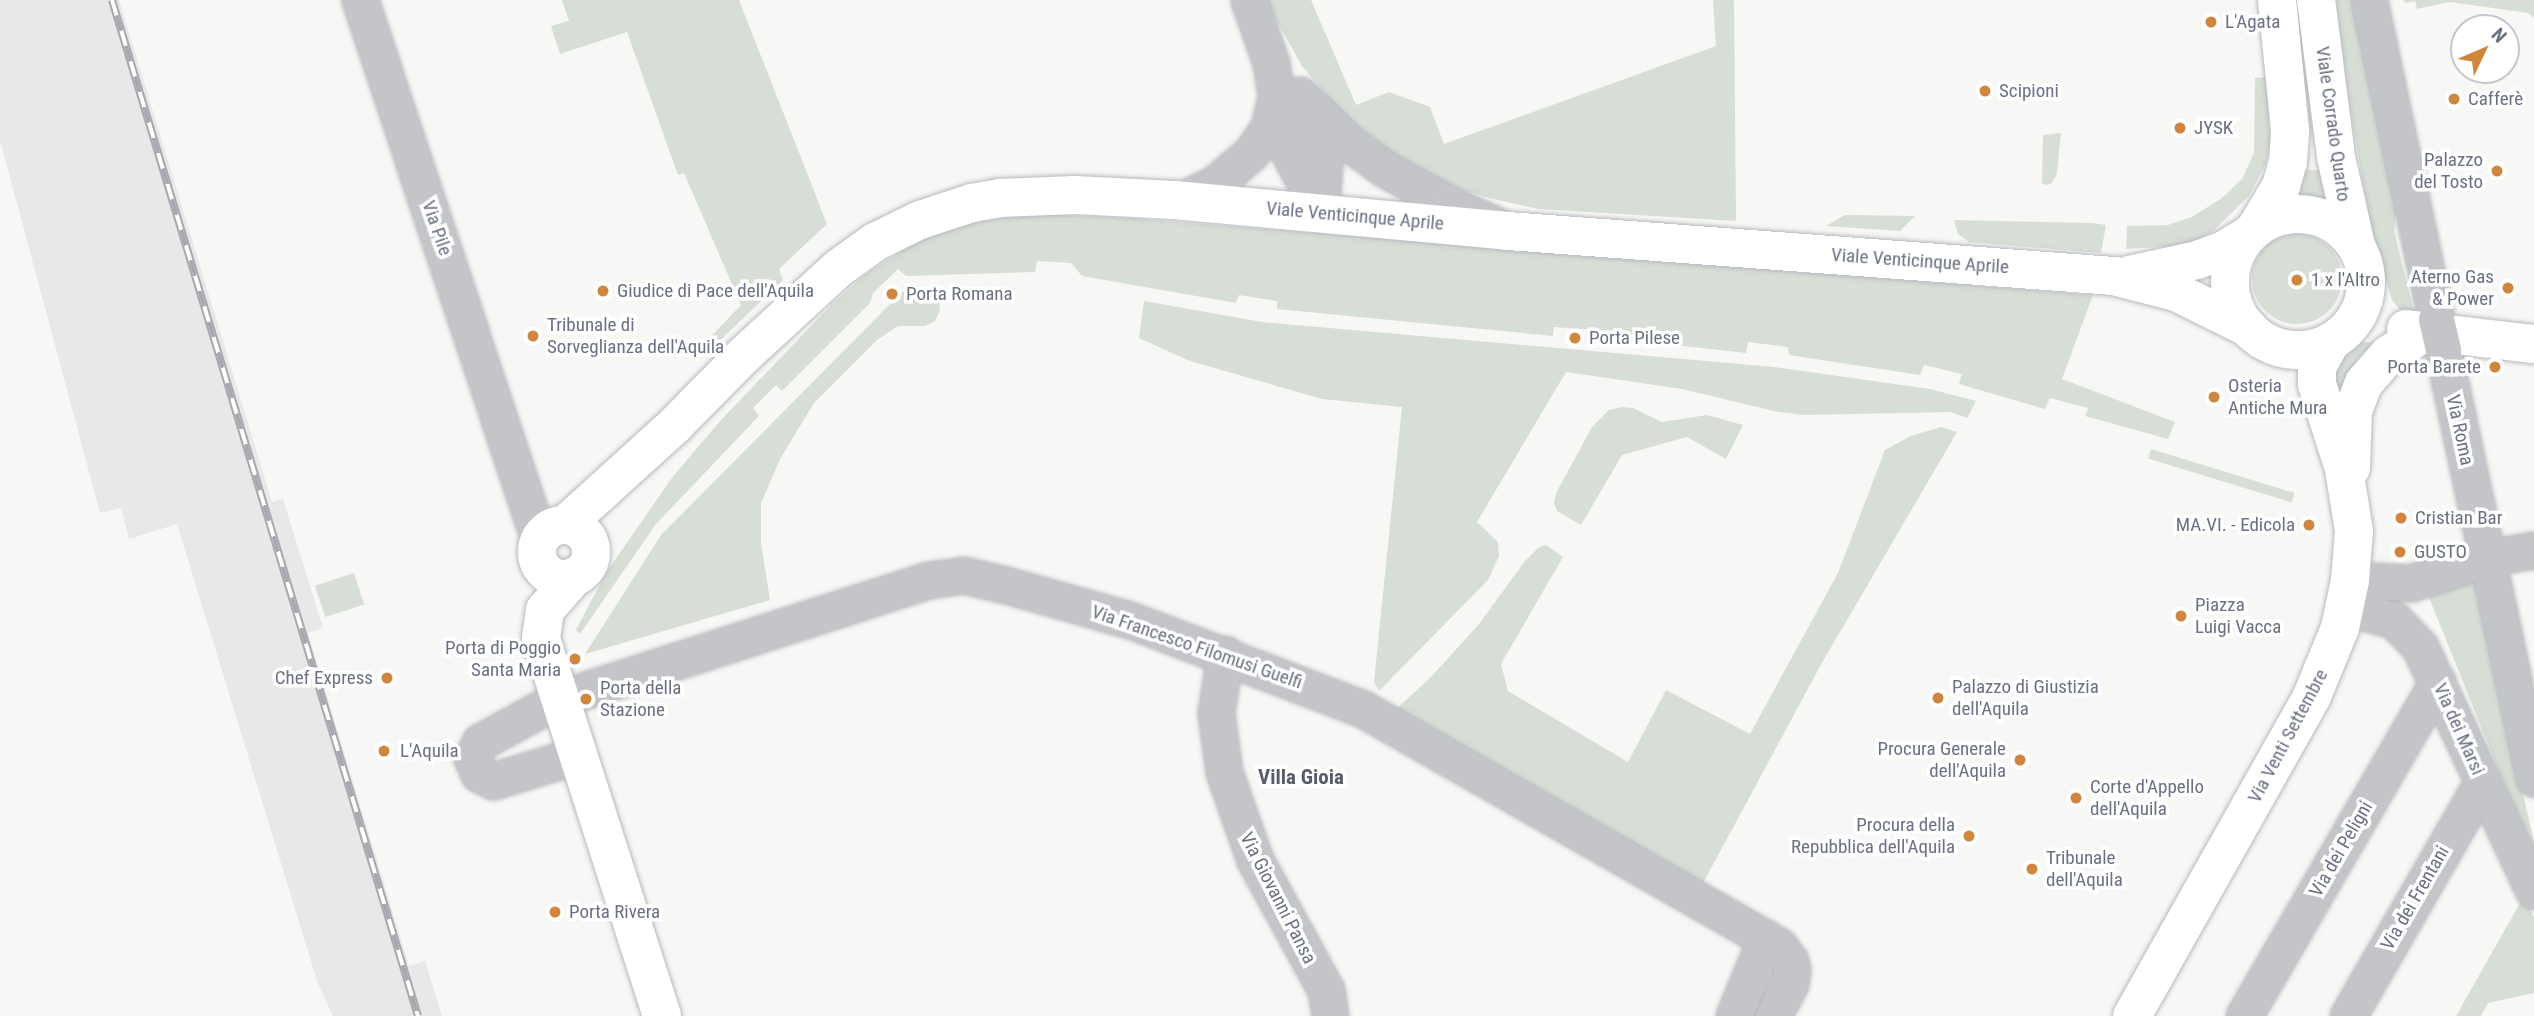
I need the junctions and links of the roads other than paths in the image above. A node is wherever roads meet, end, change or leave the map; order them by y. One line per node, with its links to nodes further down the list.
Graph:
1 (360, 0): 19 (street, Via Pile)
2 (1249, 0): 6 (street)
3 (2277, 0): 10 (main road, Viale Corrado Quarto)
4 (2316, 0): 11 (main road, Viale Corrado Quarto)
5 (2369, 0): 13 (street, Via Roma)
6 (1287, 97): 7 (street); 8 (street); 9 (street)
7 (1182, 201): 8 (main road, Viale Venticinque Aprile); 19 (main road, Viale Venticinque Aprile)
8 (1321, 213): 9 (main road, Viale Venticinque Aprile)
9 (1508, 230): 12 (main road, Viale Venticinque Aprile)
10 (2253, 231): 11 (main road); 12 (main road, Viale Venticinque Aprile); 14 (main road)
11 (2356, 246): 15 (main road)
12 (2114, 276): 14 (main road, Viale Venticinque Aprile)
13 (2435, 333): 15 (main road); 16 (main road); 18 (main road); 28 (street, Via Roma)
14 (2257, 335): 15 (main road); 17 (main road, Via Venti Settembre)
15 (2339, 335): 17 (main road, Via Venti Settembre)
16 (2534, 344)
17 (2330, 432): 18 (main road, Via Venti Settembre)
18 (2351, 505): 22 (main road, Via Venti Settembre)
19 (563, 547): 26 (main road)
20 (2503, 556): 21 (street)
21 (2421, 581): 22 (street); 23 (street)
22 (2348, 594): 23 (street, Via dei Marsi); 36 (main road, Via Venti Settembre)
23 (2414, 639): 25 (street, Via dei Marsi)
24 (1225, 654): 26 (street, Via Francesco Filomusi Guelfi); 31 (street, Via Francesco Filomusi Guelfi); 32 (street, Via Giovanni Pansa)
25 (2438, 682): 29 (street, Via dei Marsi); 37 (street, Via dei Peligni)
26 (576, 694): 27 (main road); 27 (street, Via Francesco Filomusi Guelfi)
27 (578, 755): 33 (main road)
28 (2534, 778)
29 (2483, 781): 30 (street, Via dei Marsi); 38 (street, Via dei Frentani)
30 (2534, 891)
31 (1766, 938): 34 (street); 35 (street, Via Francesco Filomusi Guelfi)
32 (1332, 1015)
33 (662, 1016)
34 (1734, 1016)
35 (1773, 1016)
36 (2132, 1016)
37 (2244, 1016)
38 (2348, 1016)

